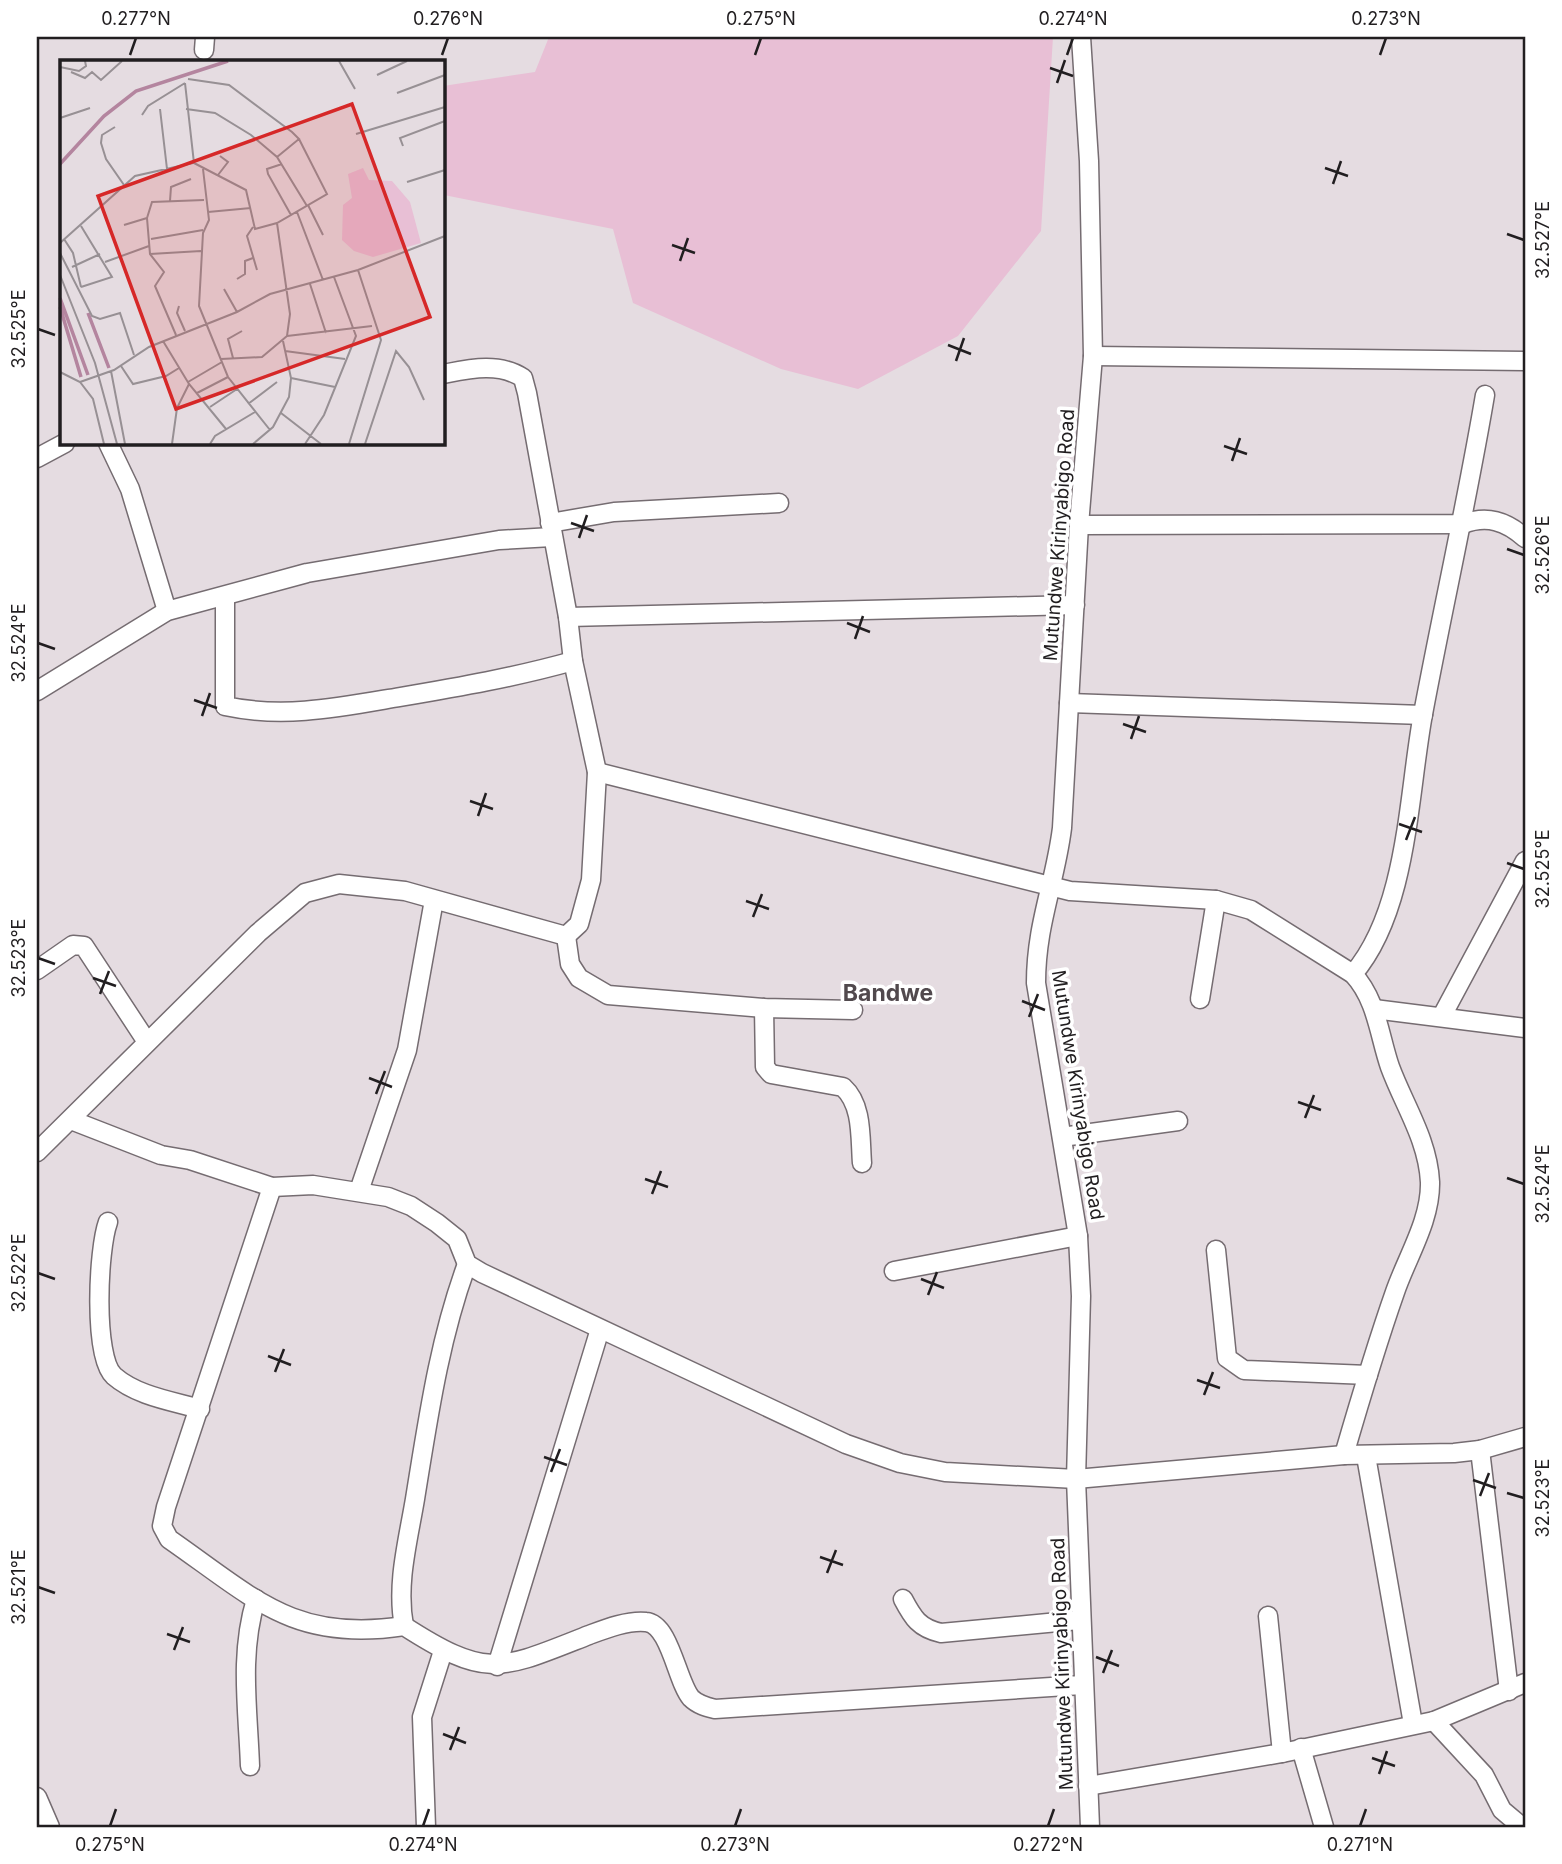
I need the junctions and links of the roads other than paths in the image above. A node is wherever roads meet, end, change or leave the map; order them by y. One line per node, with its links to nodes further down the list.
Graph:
1 (1081, 37): 2 (street, Mutundwe Kirinyabigo Road)
2 (1093, 356): 3 (street); 11 (street, Mutundwe Kirinyabigo Road)
3 (1525, 361)
4 (444, 374): 12 (street)
5 (1485, 394): 10 (street)
6 (63, 444): 8 (street)
7 (108, 444): 16 (street)
8 (37, 458)
9 (779, 503): 12 (street)
10 (1463, 524): 11 (street); 13 (street); 21 (street)
11 (1079, 525): 15 (street, Mutundwe Kirinyabigo Road)
12 (551, 530): 14 (street); 17 (street)
13 (1525, 538)
14 (225, 596): 16 (street); 18 (street)
15 (1075, 605): 17 (street); 20 (street, Mutundwe Kirinyabigo Road)
16 (167, 611): 19 (street)
17 (568, 617): 18 (street)
18 (573, 661): 22 (street)
19 (37, 691)
20 (1069, 703): 21 (street); 24 (street, Mutundwe Kirinyabigo Road)
21 (1423, 715): 29 (street)
22 (597, 772): 24 (street); 27 (street)
23 (1525, 861): 34 (street)
24 (1050, 886): 26 (street); 39 (street, Mutundwe Kirinyabigo Road)
25 (434, 900): 27 (street); 36 (street); 43 (street)
26 (1216, 900): 29 (street); 30 (street)
27 (566, 936): 31 (street)
28 (37, 970): 36 (street)
29 (1353, 974): 32 (street)
30 (1200, 999)
31 (764, 1007): 33 (street); 41 (street)
32 (1374, 1009): 34 (street); 50 (street)
33 (853, 1010)
34 (1442, 1016): 35 (street)
35 (1525, 1028)
36 (147, 1042): 37 (street)
37 (71, 1120): 40 (street); 42 (street)
38 (1178, 1121): 39 (street)
39 (1062, 1137): 45 (street, Mutundwe Kirinyabigo Road)
40 (37, 1152)
41 (862, 1164)
42 (272, 1187): 43 (street); 51 (street)
43 (359, 1191): 47 (street)
44 (108, 1222): 51 (street)
45 (1078, 1236): 48 (street); 56 (street, Mutundwe Kirinyabigo Road)
46 (1216, 1250): 50 (street)
47 (467, 1264): 49 (street); 61 (street)
48 (894, 1271)
49 (600, 1329): 56 (street); 63 (street)
50 (1368, 1375): 54 (street)
51 (200, 1409): 57 (street)
52 (1525, 1437): 53 (street)
53 (1480, 1450): 55 (street); 65 (street)
54 (1344, 1455): 55 (street); 56 (street)
55 (1366, 1456): 67 (street)
56 (1076, 1479): 60 (street, Mutundwe Kirinyabigo Road)
57 (256, 1599): 61 (street); 70 (street)
58 (903, 1599): 60 (street)
59 (1268, 1616): 69 (street)
60 (1079, 1620): 64 (street, Mutundwe Kirinyabigo Road)
61 (404, 1626): 62 (street)
62 (443, 1651): 63 (street); 74 (street)
63 (497, 1666): 64 (street)
64 (1082, 1685): 71 (street, Mutundwe Kirinyabigo Road)
65 (1517, 1687): 66 (street)
66 (1434, 1721): 67 (street); 77 (street)
67 (1413, 1724): 68 (street)
68 (1301, 1748): 69 (street); 76 (street)
69 (1282, 1753): 71 (street)
70 (250, 1766)
71 (1088, 1786): 75 (street, Mutundwe Kirinyabigo Road)
72 (37, 1797): 73 (street)
73 (50, 1827)
74 (426, 1827)
75 (1090, 1827)
76 (1324, 1827)
77 (1522, 1827)

